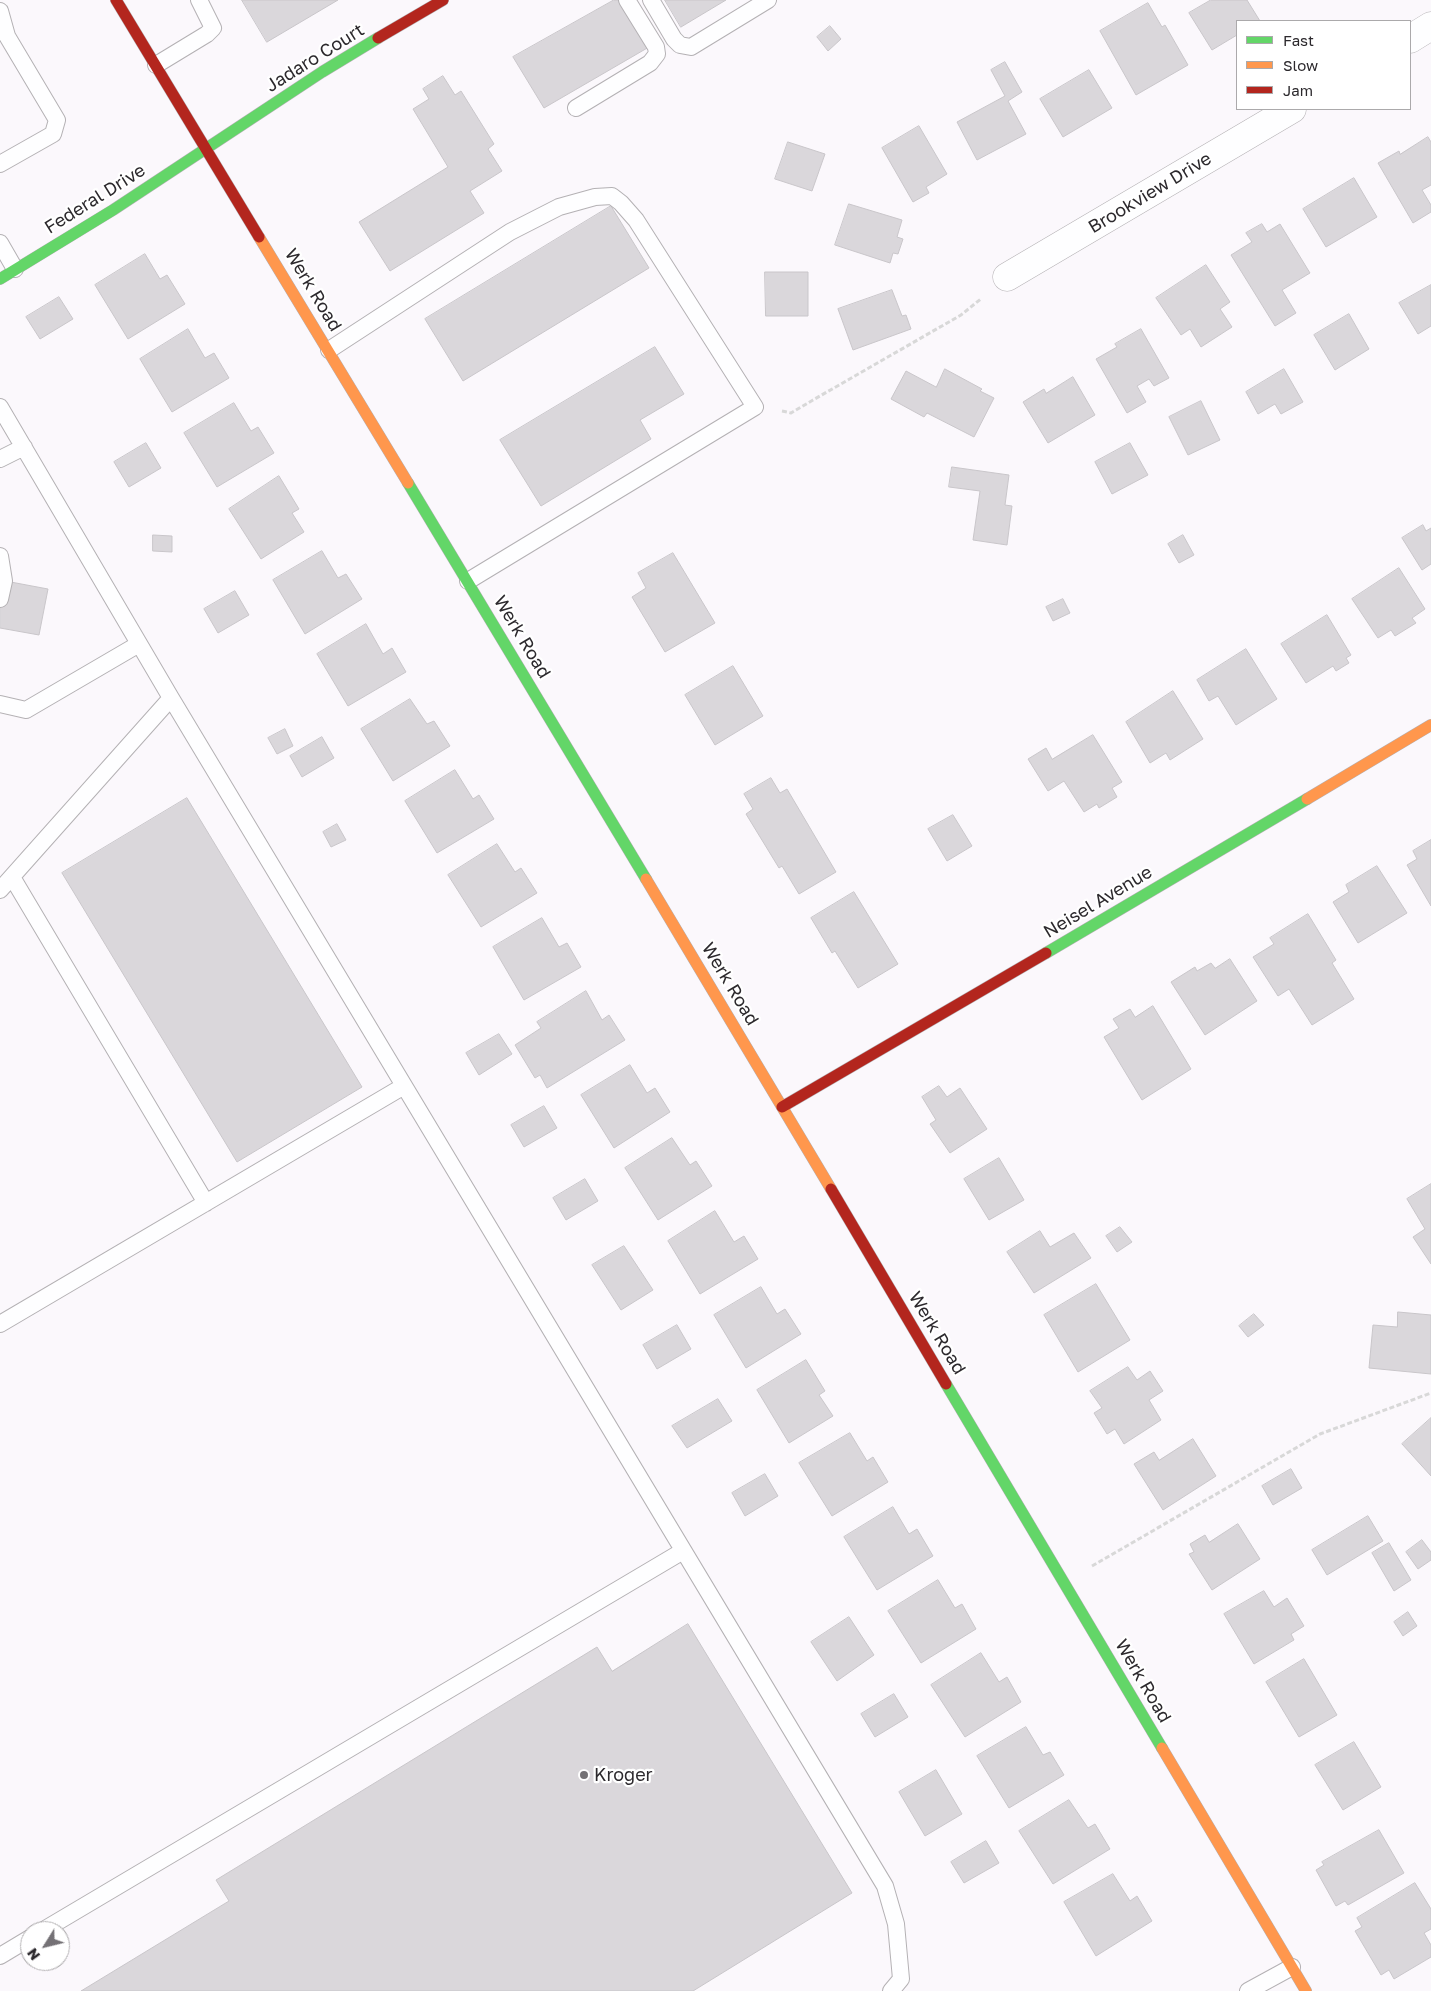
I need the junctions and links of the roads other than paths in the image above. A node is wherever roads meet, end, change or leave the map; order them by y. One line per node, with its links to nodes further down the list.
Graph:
1 (116, 0): 11 (street, Werk Road)
2 (199, 0): 11 (lane)
3 (627, 0): 12 (lane)
4 (651, 0): 5 (lane)
5 (768, 0)
6 (436, 2): 14 (street, Jadaro Court)
7 (0, 11): 9 (lane)
8 (1431, 26): 10 (street)
9 (4, 38): 15 (lane)
10 (1411, 38)
11 (156, 65): 14 (street, Werk Road)
12 (576, 108)
13 (1290, 110): 18 (street, Brookview Drive)
14 (207, 148): 17 (street, Federal Drive); 20 (street, Werk Road)
15 (0, 164)
16 (0, 243): 17 (lane)
17 (15, 269): 19 (street, Federal Drive)
18 (1007, 277)
19 (0, 279)
20 (329, 350): 25 (street, Werk Road); 25 (lane)
21 (0, 407): 22 (lane)
22 (24, 447): 23 (lane); 27 (lane)
23 (0, 458)
24 (0, 556): 26 (lane)
25 (468, 581): 34 (street, Werk Road)
26 (0, 599)
27 (139, 644): 28 (lane); 29 (lane)
28 (171, 698): 31 (lane); 33 (lane)
29 (0, 704)
30 (1431, 725): 34 (street, Neisel Avenue)
31 (12, 877): 32 (lane); 35 (lane)
32 (0, 890)
33 (404, 1086): 35 (lane); 37 (lane)
34 (782, 1107): 41 (street, Werk Road)
35 (206, 1203): 36 (lane)
36 (0, 1324)
37 (683, 1551): 38 (lane); 42 (lane)
38 (59, 1921)
39 (20, 1944): 40 (lane)
40 (0, 1956)
41 (1292, 1967): 43 (lane); 44 (street, Werk Road)
42 (891, 1991)
43 (1248, 1991)
44 (1306, 1991)

